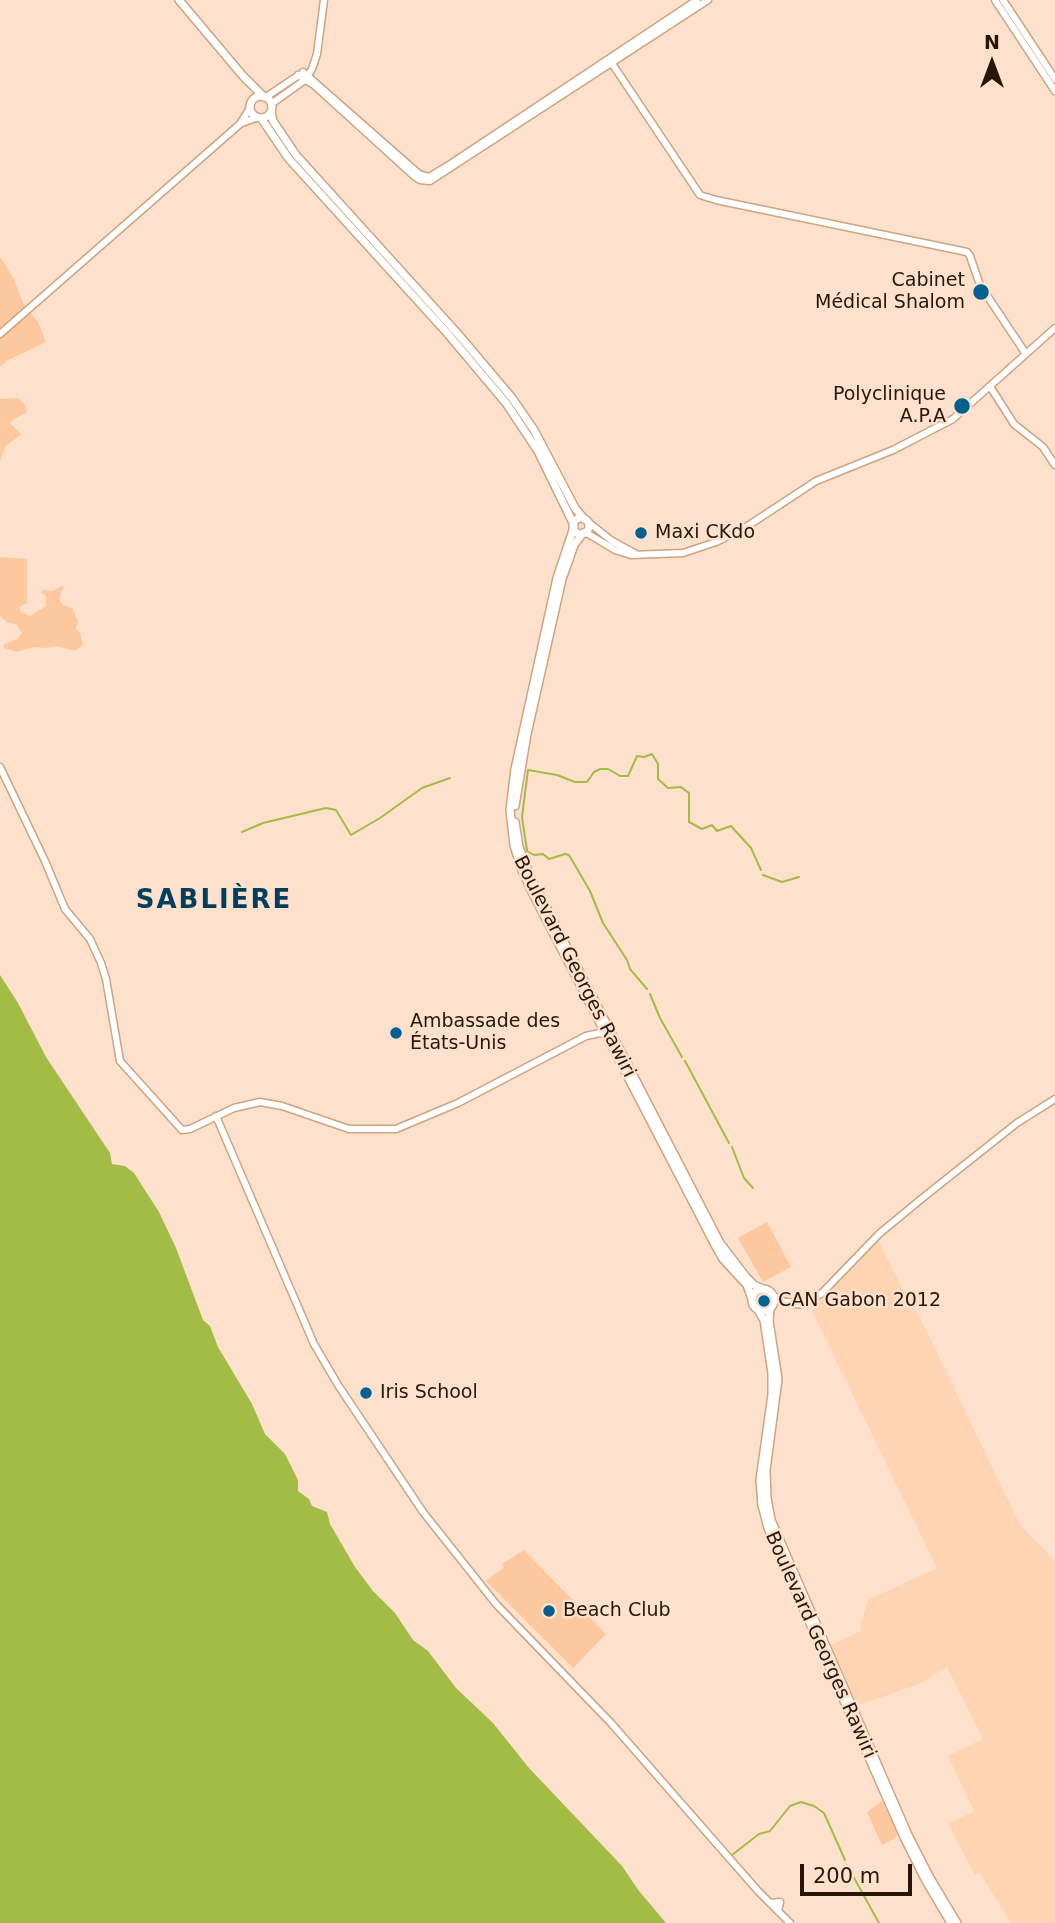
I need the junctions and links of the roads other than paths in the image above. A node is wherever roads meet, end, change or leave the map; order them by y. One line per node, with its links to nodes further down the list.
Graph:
1 (179, 0): 10 (main road)
2 (324, 0): 8 (main road)
3 (697, 0): 7 (main road)
4 (708, 0): 7 (main road)
5 (995, 0): 11 (main road)
6 (1003, 0): 9 (main road)
7 (611, 61): 8 (main road); 8 (main road); 18 (main road)
8 (306, 73): 12 (main road)
9 (1055, 79)
10 (247, 80): 12 (main road); 13 (main road)
11 (1055, 90)
12 (268, 102): 13 (main road); 14 (main road); 21 (main road)
13 (251, 104): 14 (main road); 15 (main road)
14 (259, 117): 15 (main road); 22 (main road)
15 (240, 124): 17 (main road)
16 (1055, 328): 18 (main road)
17 (0, 334)
18 (1026, 354): 19 (main road)
19 (991, 388): 20 (main road); 24 (main road)
20 (1055, 465)
21 (586, 520): 22 (main road); 23 (main road); 24 (main road)
22 (574, 526): 23 (main road); 26 (main road, Boulevard Georges Rawiri)
23 (584, 533): 24 (main road); 31 (main road, Boulevard Georges Rawiri)
24 (638, 554)
25 (0, 767): 30 (main road)
26 (599, 1020): 27 (main road); 28 (main road, Boulevard Georges Rawiri)
27 (593, 1033): 28 (main road); 30 (main road)
28 (608, 1036): 33 (main road, Boulevard Georges Rawiri)
29 (1055, 1099): 34 (main road)
30 (216, 1116): 37 (main road)
31 (763, 1289): 32 (main road); 33 (main road)
32 (773, 1296): 34 (main road); 35 (main road)
33 (752, 1298): 36 (main road)
34 (800, 1304): 35 (main road)
35 (771, 1308): 36 (main road); 39 (main road, Boulevard Georges Rawiri)
36 (758, 1310): 38 (main road, Boulevard Georges Rawiri)
37 (790, 1923)
38 (951, 1923)
39 (957, 1923)

